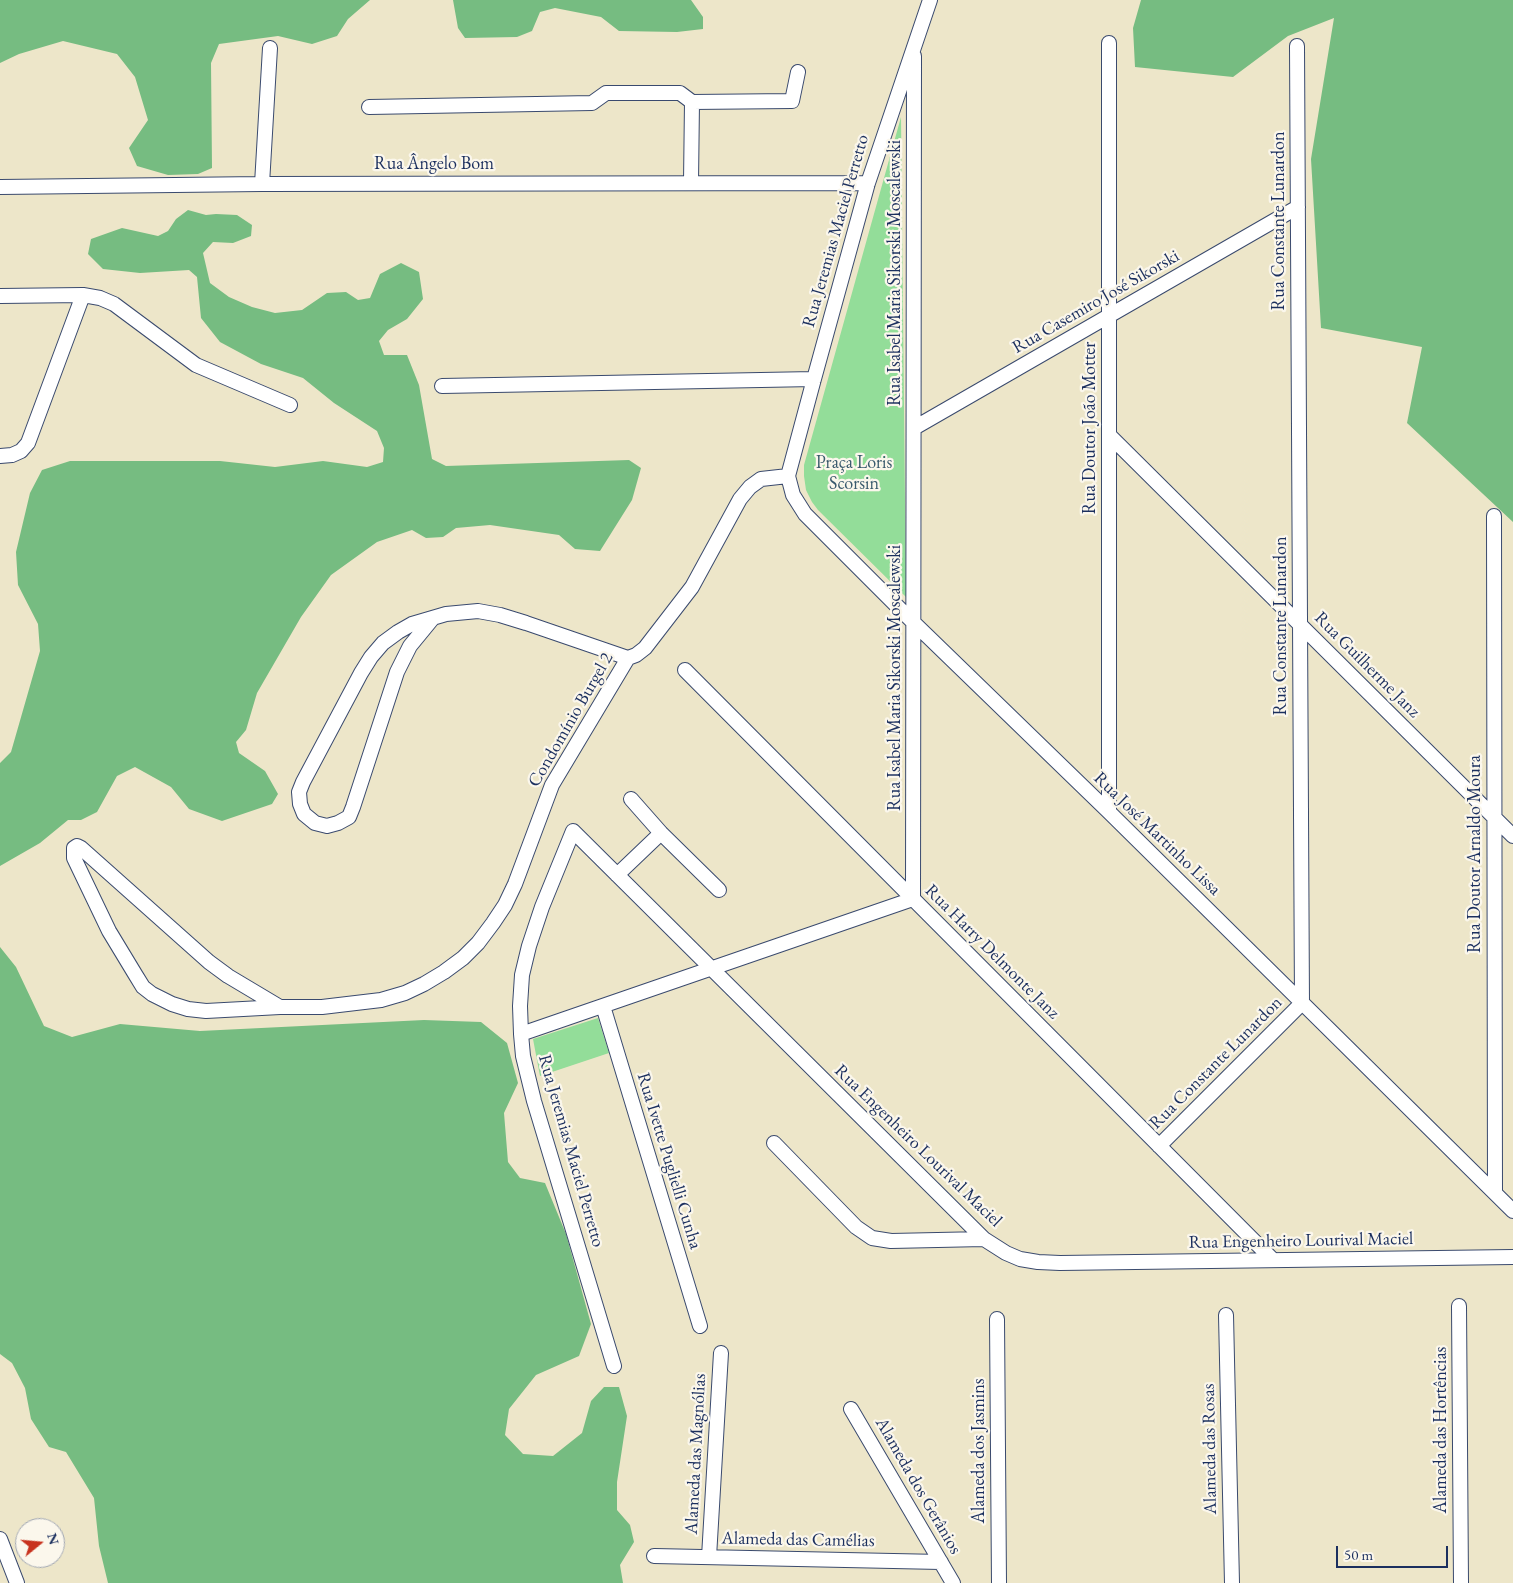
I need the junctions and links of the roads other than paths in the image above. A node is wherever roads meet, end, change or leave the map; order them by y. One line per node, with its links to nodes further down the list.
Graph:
1 (930, 0): 2 (street, Rua Jeremias Maciel Perretto)
2 (914, 42): 10 (street, Rua Jeremias Maciel Perretto); 20 (street, Rua Isabel Maria Sikorski Moscalewski)
3 (1109, 43): 16 (street, Rua Doutor João Motter)
4 (1297, 46): 13 (street, Rua Constante Lunardon)
5 (270, 48): 11 (street)
6 (798, 72): 7 (street)
7 (692, 102): 8 (street); 9 (street)
8 (370, 107)
9 (691, 182): 10 (street, Rua Ângelo Bom); 11 (street, Rua Ângelo Bom)
10 (868, 183): 17 (street, Rua Jeremias Maciel Perretto)
11 (262, 184): 12 (street, Rua Ângelo Bom)
12 (0, 187)
13 (1298, 207): 16 (street, Rua Casemiro José Sikorski); 27 (street, Rua Constante Lunardon)
14 (83, 295): 15 (street); 19 (street); 22 (street)
15 (0, 296)
16 (1108, 316): 20 (street, Rua Casemiro José Sikorski); 21 (street, Rua Doutor João Motter)
17 (814, 379): 18 (street); 23 (street, Rua Jeremias Maciel Perretto)
18 (442, 386)
19 (290, 405)
20 (914, 428): 26 (street, Rua Isabel Maria Sikorski Moscalewski)
21 (1109, 435): 27 (street, Rua Guilherme Janz); 31 (street, Rua Doutor João Motter)
22 (0, 456)
23 (788, 476): 26 (street, Rua José Martinho Lissa); 28 (street, Condomínio Burgel 2)
24 (1494, 516): 32 (street, Rua Doutor Arnaldo Moura)
25 (433, 618): 25 (street); 28 (street)
26 (914, 623): 31 (street, Rua José Martinho Lissa); 38 (street, Rua Isabel Maria Sikorski Moscalewski)
27 (1300, 625): 32 (street, Rua Guilherme Janz); 40 (street, Rua Constante Lunardon)
28 (628, 658): 42 (street, Condomínio Burgel 2)
29 (685, 670): 38 (street, Rua Harry Delmonte Janz)
30 (631, 799): 34 (street)
31 (1109, 812): 40 (street, Rua José Martinho Lissa)
32 (1494, 817): 35 (street, Rua Guilherme Janz); 46 (street, Rua Doutor Arnaldo Moura)
33 (573, 831): 36 (street, Rua Engenheiro Lourival Maciel); 43 (street, Rua Jeremias Maciel Perretto)
34 (661, 833): 36 (street); 37 (street)
35 (1513, 836)
36 (617, 875): 39 (street, Rua Engenheiro Lourival Maciel)
37 (719, 890)
38 (913, 899): 39 (street); 45 (street, Rua Harry Delmonte Janz)
39 (711, 968): 41 (street); 48 (street, Rua Engenheiro Lourival Maciel)
40 (1302, 1003): 45 (street, Rua Constante Lunardon); 46 (street, Rua José Martinho Lissa)
41 (603, 1006): 43 (street); 54 (street, Rua Ivette Puglielli Cunha)
42 (280, 1007): 42 (street, Condomínio Burgel 2)
43 (521, 1034): 56 (street, Rua Jeremias Maciel Perretto)
44 (774, 1143): 48 (street)
45 (1159, 1146): 50 (street, Rua Harry Delmonte Janz)
46 (1495, 1193): 47 (street, Rua José Martinho Lissa)
47 (1513, 1211)
48 (984, 1239): 50 (street, Rua Engenheiro Lourival Maciel)
49 (1513, 1257): 50 (street, Rua Engenheiro Lourival Maciel)
50 (1273, 1260)
51 (1459, 1306): 66 (street, Alameda das Hortências)
52 (1226, 1315): 65 (street, Alameda das Rosas)
53 (997, 1319): 64 (street, Alameda dos Jasmins)
54 (700, 1326)
55 (720, 1353): 60 (street, Alameda das Magnólias)
56 (614, 1366)
57 (851, 1409): 61 (street, Alameda dos Gerânios)
58 (0, 1539): 62 (street)
59 (654, 1556): 60 (street, Alameda das Camélias)
60 (708, 1557): 61 (street, Alameda das Camélias)
61 (941, 1562): 63 (street, Alameda dos Gerânios)
62 (17, 1583)
63 (953, 1583)
64 (999, 1583)
65 (1232, 1583)
66 (1461, 1583)

